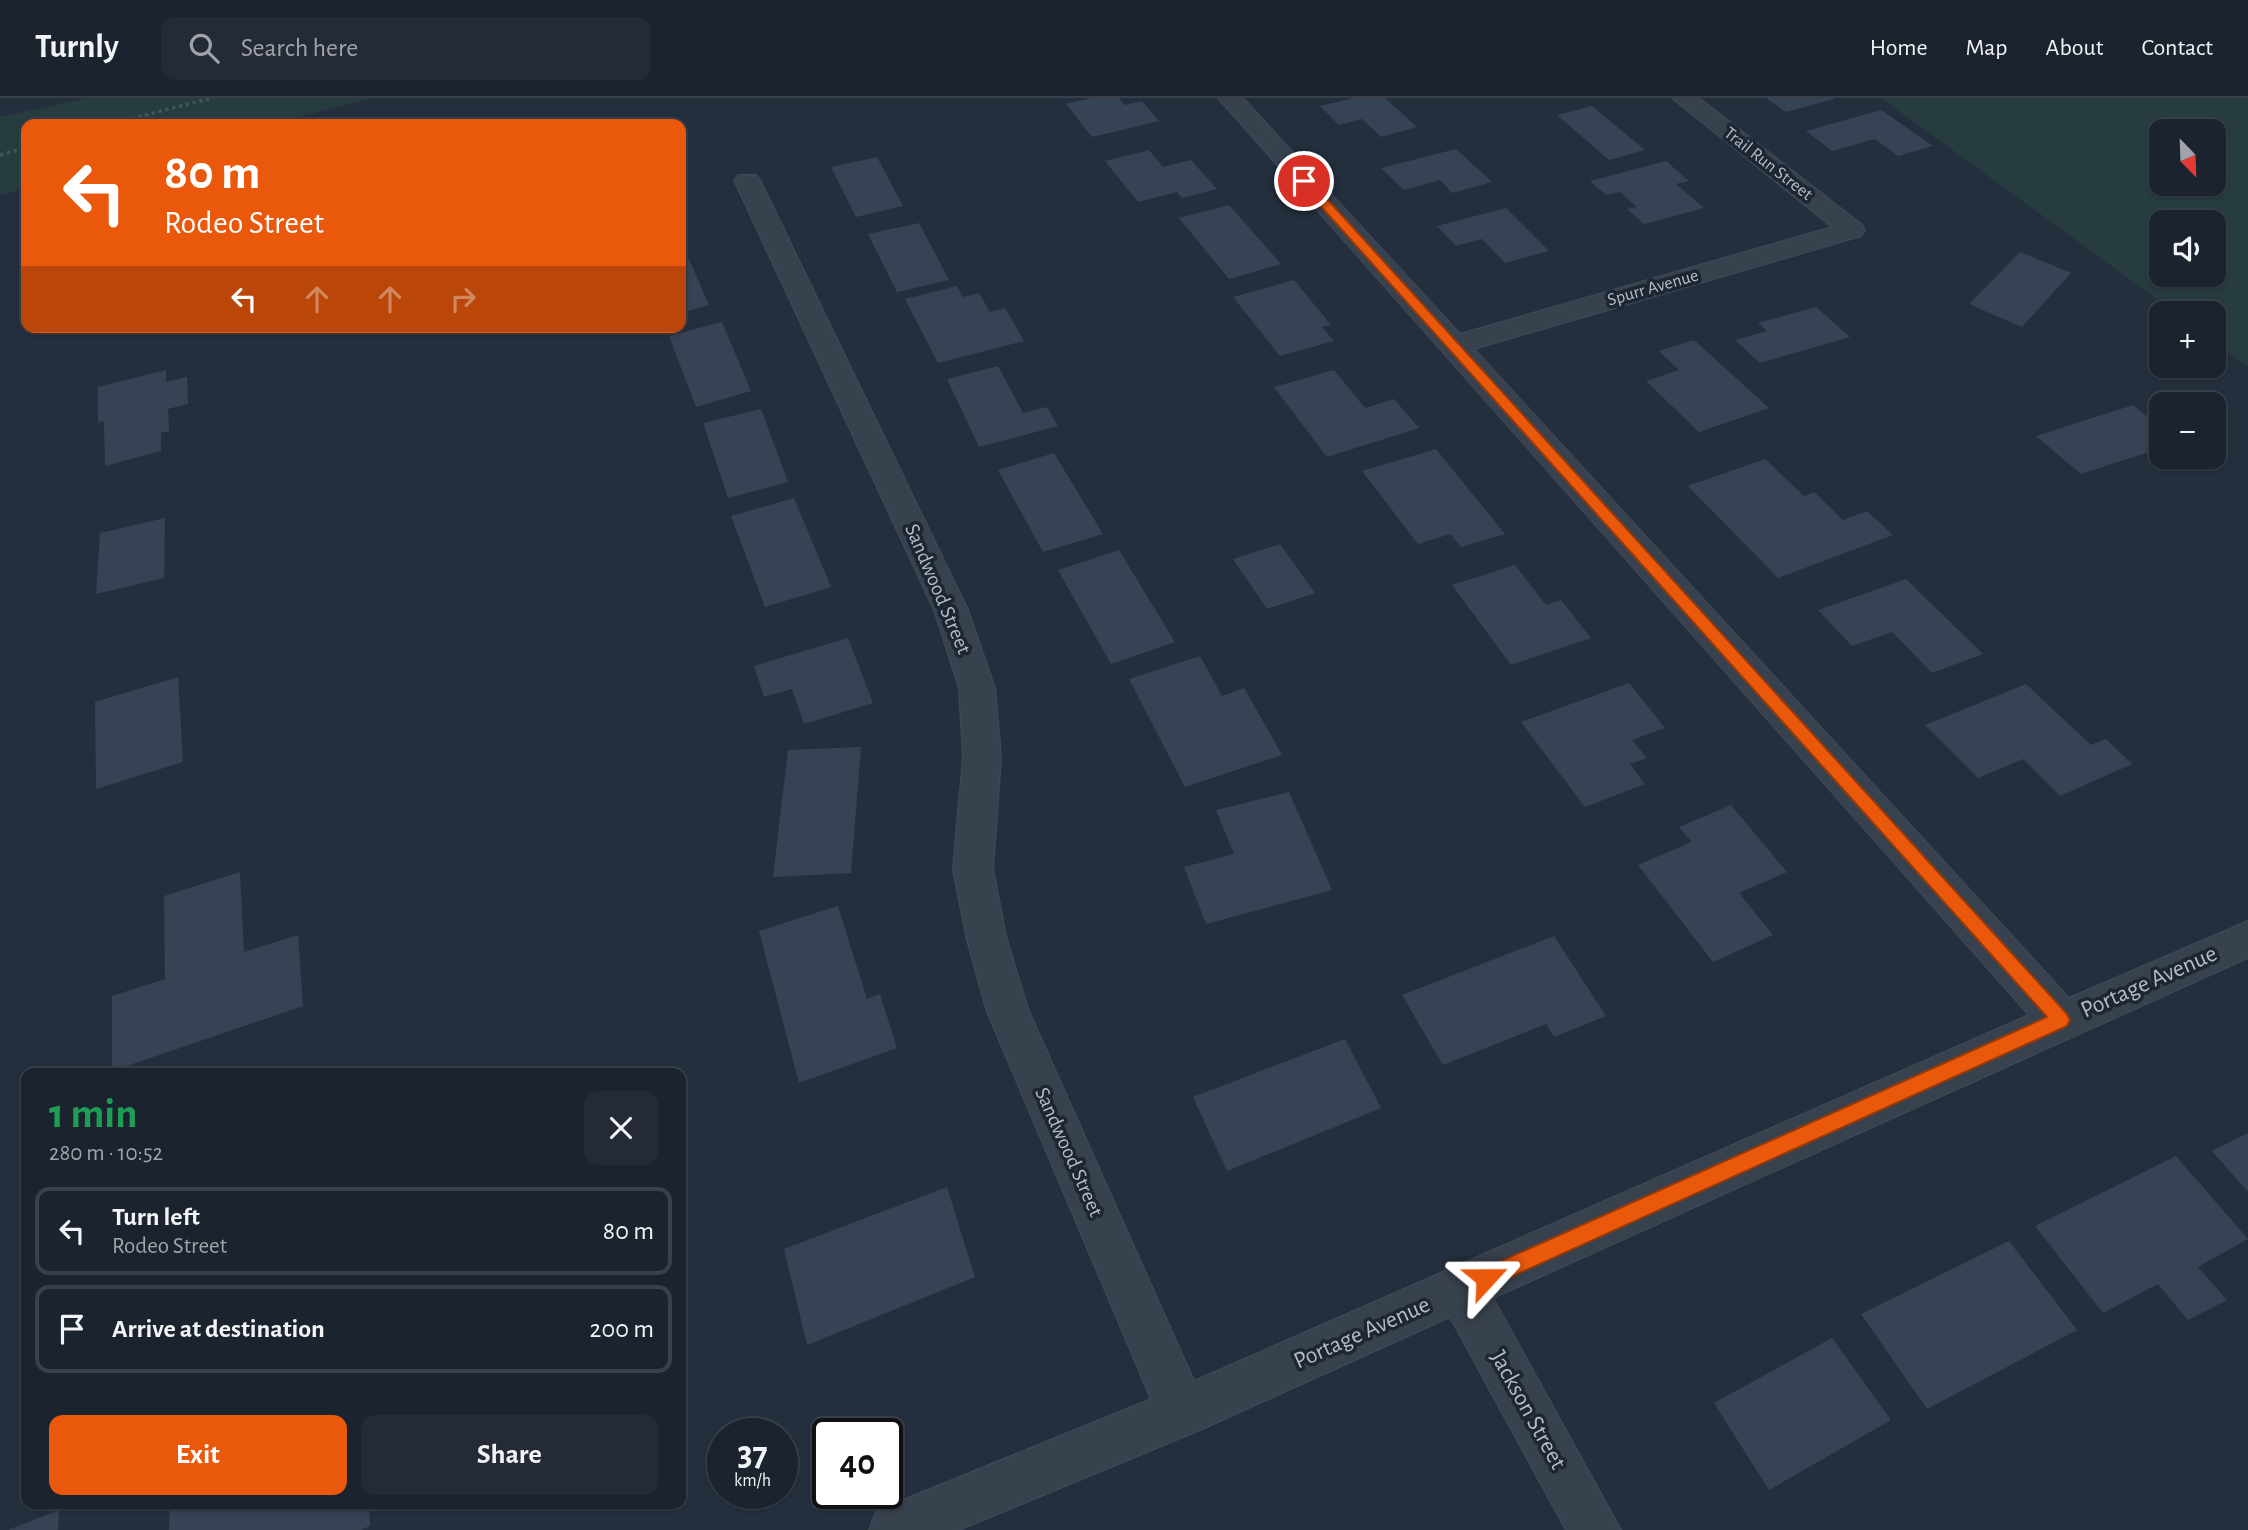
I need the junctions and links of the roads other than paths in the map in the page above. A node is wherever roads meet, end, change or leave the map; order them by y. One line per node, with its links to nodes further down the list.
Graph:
1 (1230, 98): 5 (street)
2 (1684, 98): 4 (street, Trail Run Street)
3 (747, 180): 9 (street, Sandwood Street)
4 (1852, 230): 5 (street, Spurr Avenue)
5 (1453, 346): 7 (street)
6 (2248, 939): 7 (street, Portage Avenue)
7 (2061, 1020): 8 (street, Portage Avenue)
8 (1461, 1289): 9 (street, Portage Avenue); 11 (street, Jackson Street)
9 (1182, 1412): 10 (street, Portage Avenue)
10 (895, 1530)
11 (1595, 1530)

